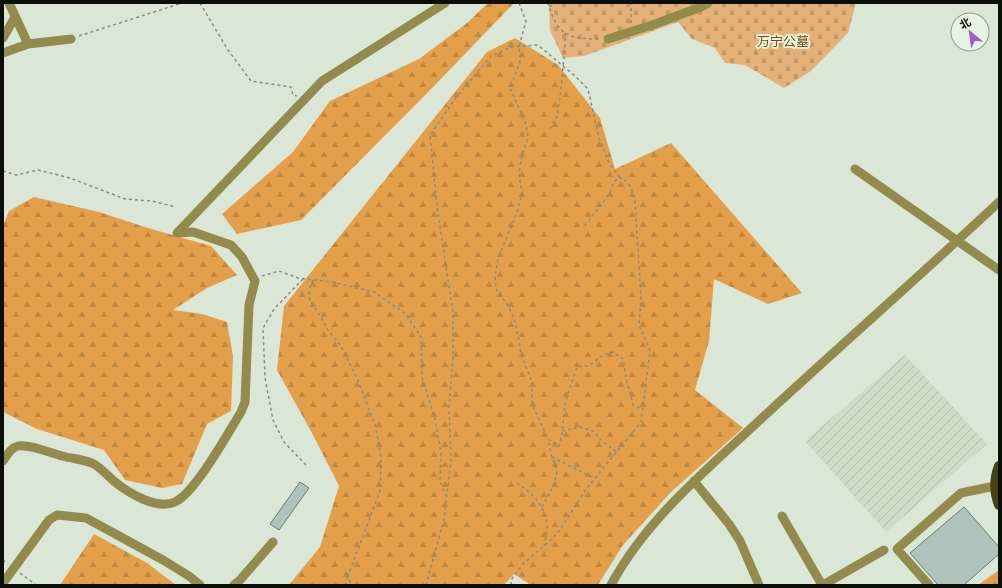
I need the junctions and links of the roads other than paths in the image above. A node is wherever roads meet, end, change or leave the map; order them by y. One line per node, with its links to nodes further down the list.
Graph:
1 (9, 3): 4 (street)
2 (445, 3): 14 (street)
3 (708, 3): 7 (street)
4 (15, 17): 5 (street); 8 (street)
5 (3, 38)
6 (71, 39): 8 (street)
7 (608, 39)
8 (28, 44): 9 (street)
9 (3, 53)
10 (855, 169): 12 (street)
11 (999, 202): 12 (street)
12 (957, 241): 13 (street); 16 (street)
13 (999, 270)
14 (3, 461)
15 (999, 466): 17 (main road)
16 (694, 481): 25 (street); 26 (street)
17 (995, 486): 18 (main road); 28 (street)
18 (999, 505)
19 (782, 516): 27 (street)
20 (273, 542): 24 (street)
21 (884, 550): 27 (street)
22 (3, 583): 23 (street)
23 (200, 585)
24 (234, 585)
25 (612, 585)
26 (759, 585)
27 (822, 585)
28 (929, 585)

